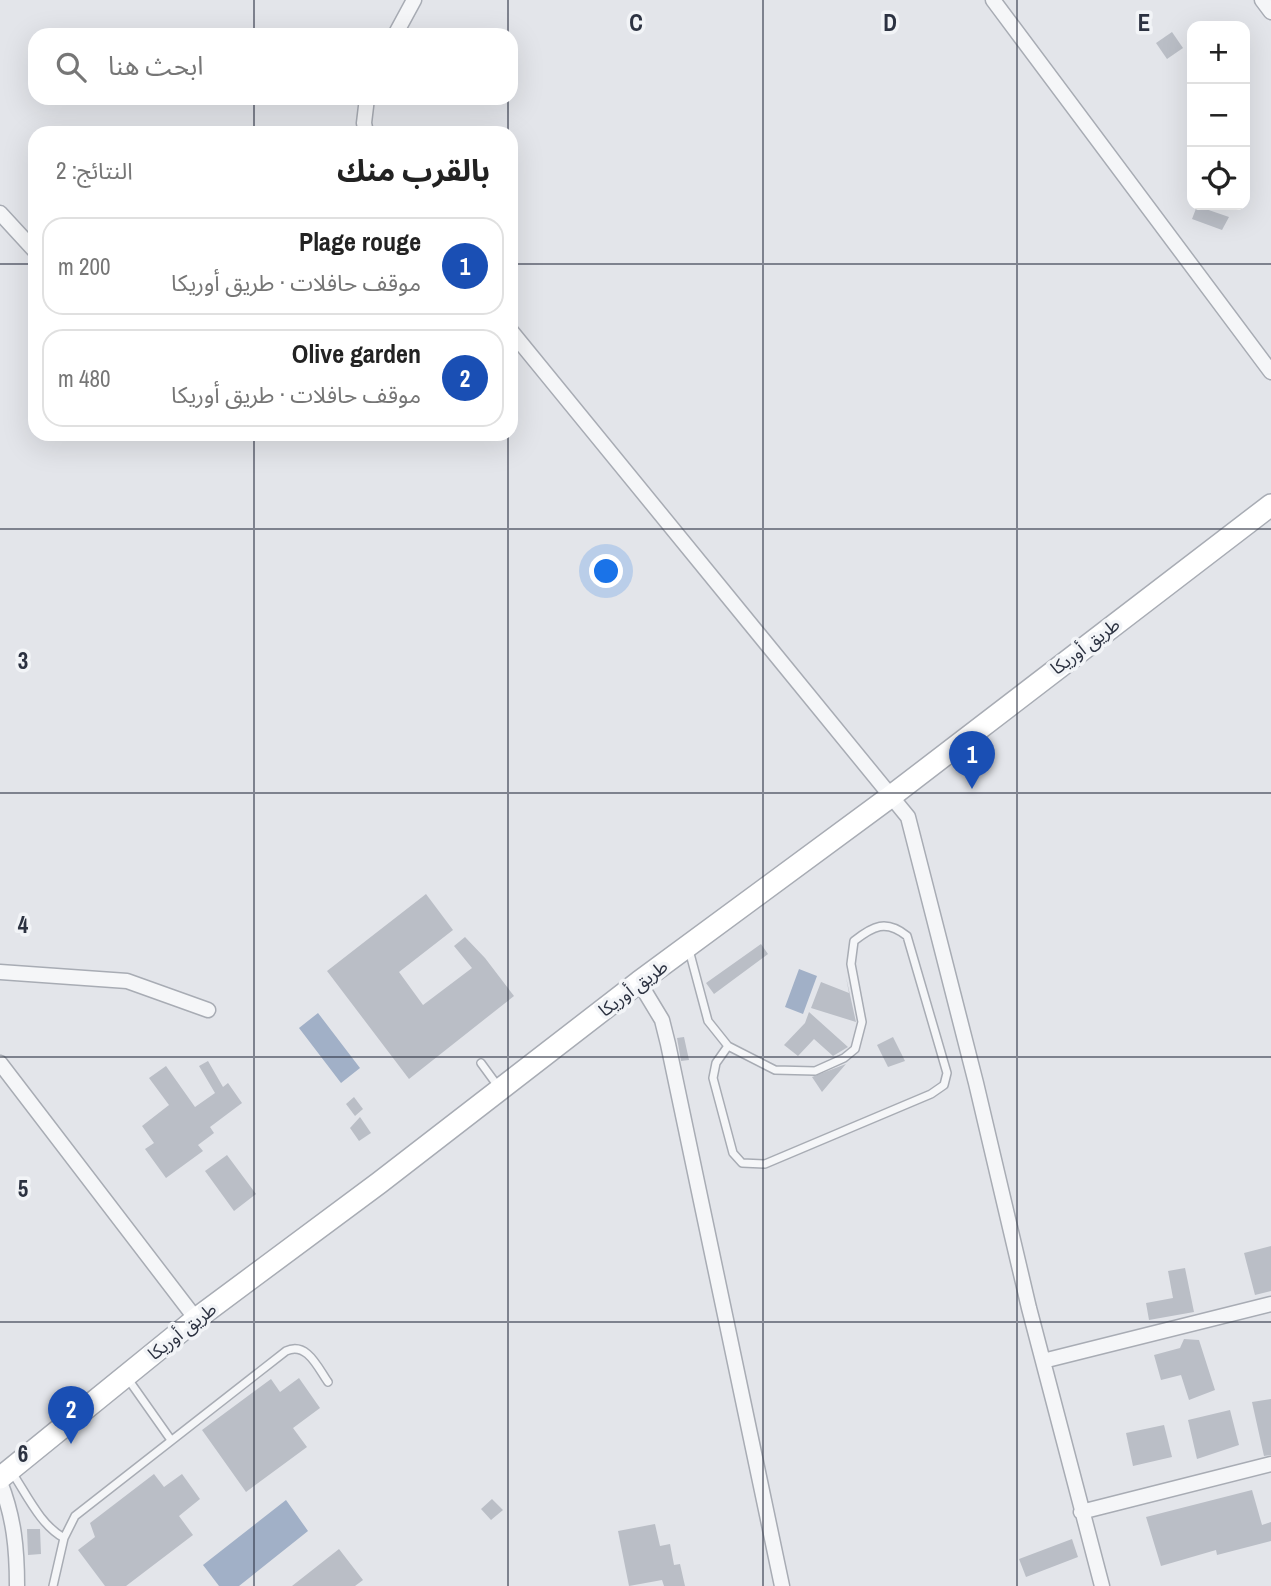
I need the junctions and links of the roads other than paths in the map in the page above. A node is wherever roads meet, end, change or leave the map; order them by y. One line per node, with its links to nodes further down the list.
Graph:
1 (414, 0): 5 (street)
2 (993, 0): 11 (street)
3 (1262, 0): 4 (street)
4 (1271, 12)
5 (399, 28)
6 (366, 105): 7 (street)
7 (365, 126)
8 (0, 213): 9 (street)
9 (28, 243)
10 (518, 340): 13 (street)
11 (1271, 372)
12 (1271, 505): 13 (street, طريق أوريكا)
13 (890, 797): 14 (street, طريق أوريكا); 24 (street)
14 (688, 946): 16 (street, طريق أوريكا); 18 (lane)
15 (0, 972): 17 (street)
16 (639, 982): 21 (street, طريق أوريكا); 34 (street)
17 (208, 1010)
18 (728, 1046): 18 (lane)
19 (0, 1063): 23 (street)
20 (481, 1063): 21 (lane)
21 (500, 1089): 23 (street, طريق أوريكا)
22 (1271, 1304): 24 (street)
23 (196, 1319): 25 (street, طريق أوريكا)
24 (1042, 1361): 30 (street)
25 (126, 1375): 27 (lane); 29 (street, طريق أوريكا)
26 (328, 1382): 27 (lane)
27 (171, 1440): 31 (lane)
28 (1271, 1464): 30 (street)
29 (4, 1477): 31 (lane); 32 (street)
30 (1082, 1512): 35 (street)
31 (64, 1538): 33 (lane)
32 (17, 1586)
33 (53, 1586)
34 (782, 1586)
35 (1102, 1586)

